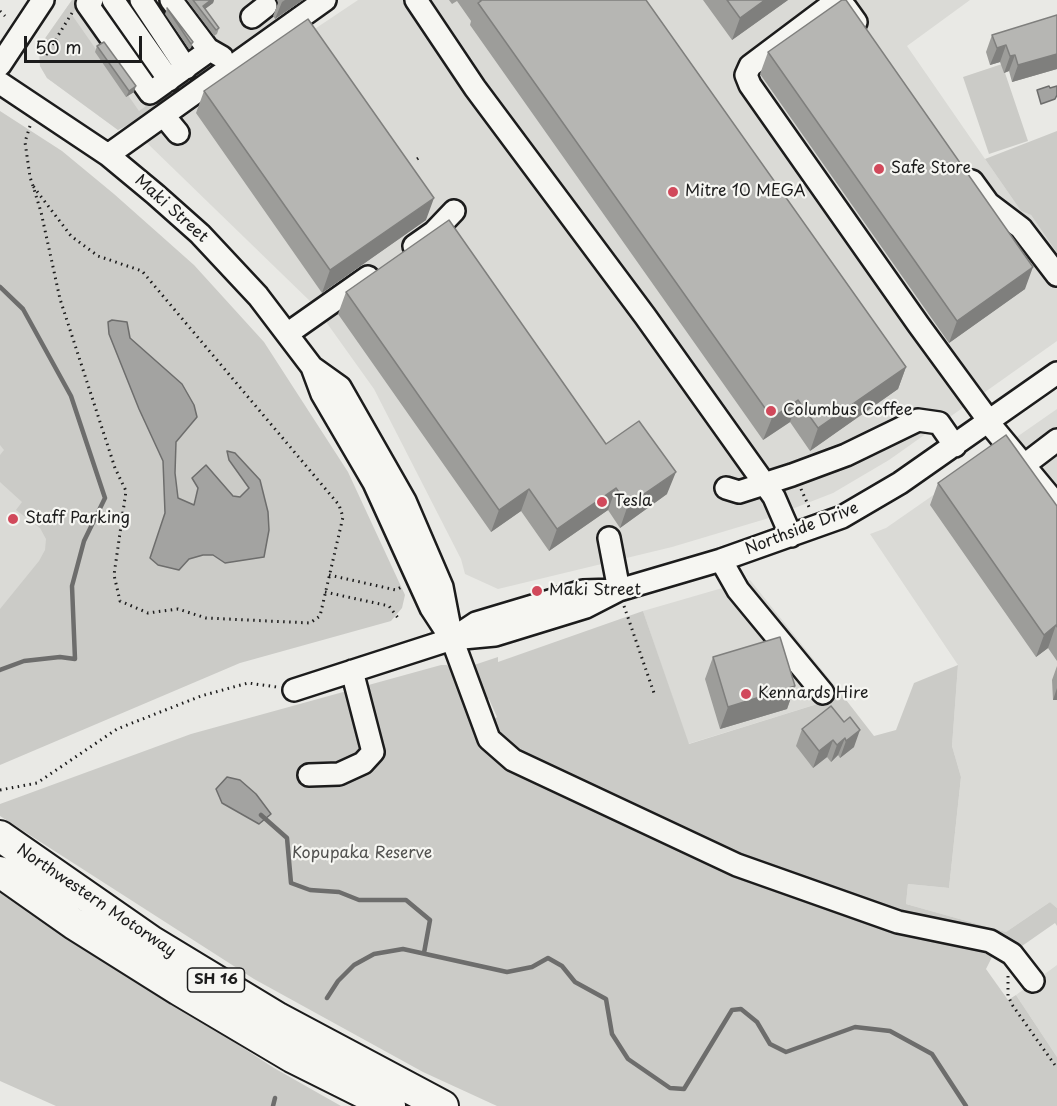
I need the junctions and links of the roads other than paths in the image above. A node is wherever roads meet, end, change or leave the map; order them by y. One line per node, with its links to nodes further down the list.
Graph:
1 (44, 0): 10 (street)
2 (113, 0): 13 (street)
3 (141, 0): 12 (street)
4 (171, 0): 9 (street)
5 (325, 0): 11 (street)
6 (416, 0): 27 (street)
7 (89, 2): 13 (street)
8 (867, 36): 23 (street)
9 (210, 50): 11 (street); 12 (street)
10 (0, 64)
11 (234, 65): 15 (street)
12 (186, 68): 13 (street)
13 (169, 80)
14 (0, 83): 17 (street, Maki Street)
15 (164, 116): 16 (street); 17 (street)
16 (178, 133)
17 (108, 155): 21 (street, Maki Street)
18 (961, 166): 20 (street)
19 (454, 212): 21 (street)
20 (1057, 275)
21 (287, 334): 34 (street, Maki Street)
22 (1057, 373): 23 (street, Northside Drive)
23 (988, 422): 25 (street, Northside Drive); 26 (street)
24 (1057, 440): 26 (street)
25 (955, 446): 27 (street); 30 (street, Northside Drive)
26 (1023, 466): 29 (street)
27 (764, 483): 28 (street); 30 (street)
28 (726, 488)
29 (1057, 505)
30 (791, 536): 32 (street, Northside Drive)
31 (609, 538): 33 (street)
32 (721, 560): 33 (street, Northside Drive); 37 (street)
33 (619, 590): 34 (street, Northside Drive)
34 (452, 639): 35 (street, Northside Drive); 41 (street, Maki Street)
35 (352, 671): 36 (street, Northside Drive); 38 (street)
36 (294, 690)
37 (823, 693)
38 (309, 775)
39 (0, 836): 43 (highway, Northwestern Motorway / SH 16)
40 (0, 872): 42 (highway, Northwestern Motorway / SH 16)
41 (1033, 981)
42 (390, 1106)
43 (443, 1106)

